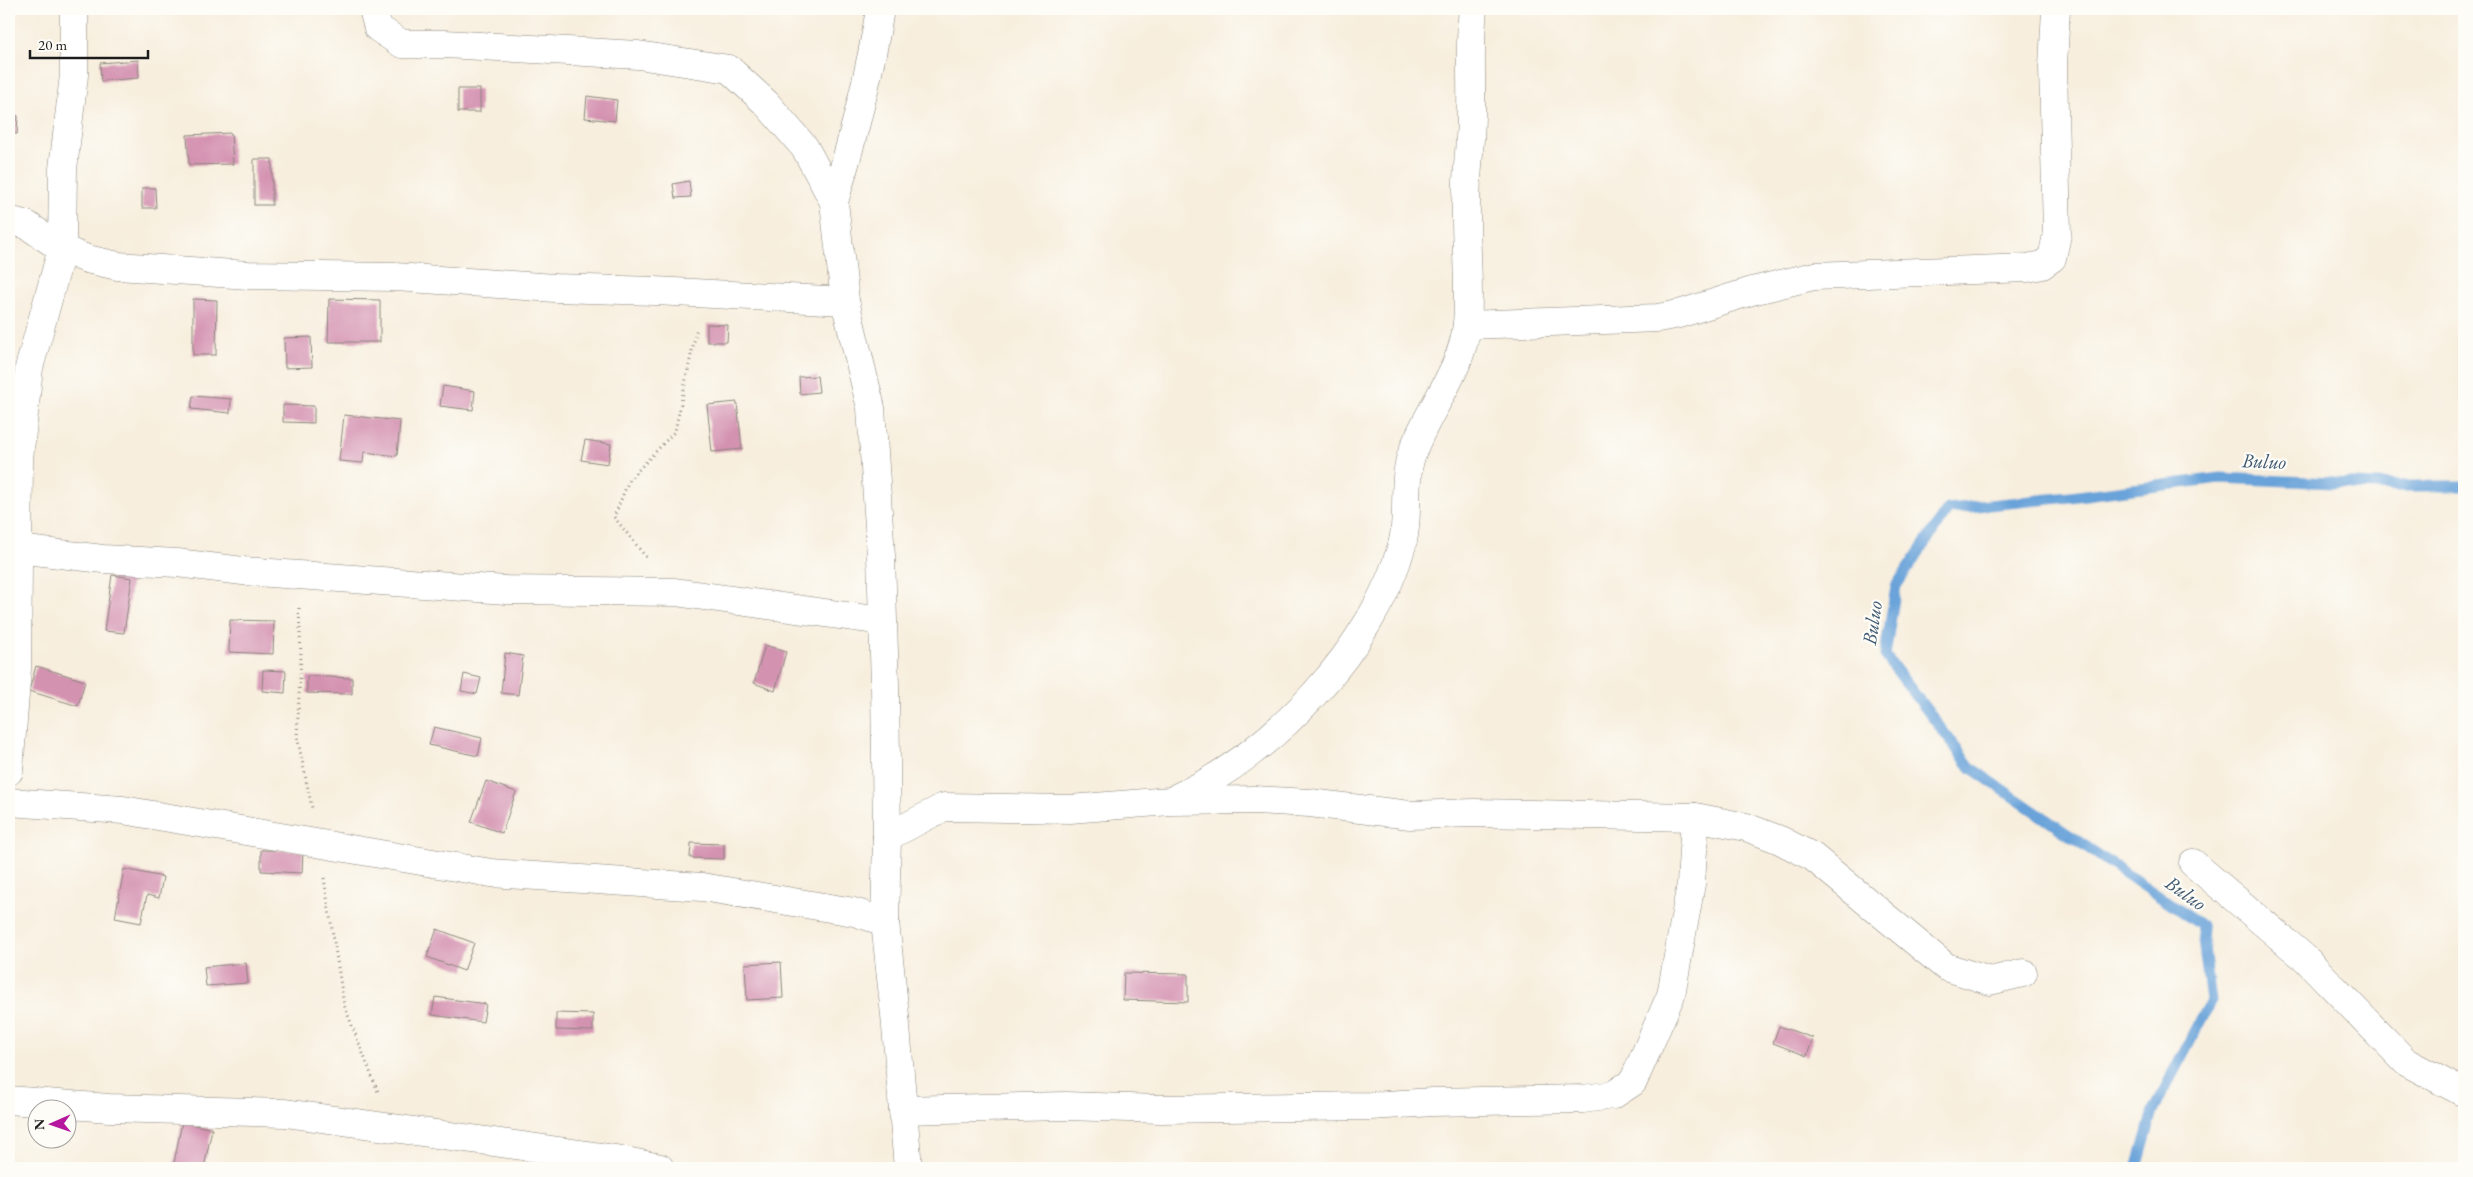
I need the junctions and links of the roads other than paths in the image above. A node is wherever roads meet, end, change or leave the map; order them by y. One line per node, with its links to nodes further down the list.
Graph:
1 (74, 9): 8 (street)
2 (373, 9): 6 (street)
3 (880, 9): 6 (street)
4 (1473, 9): 10 (street)
5 (2056, 9): 10 (street)
6 (834, 202): 9 (street)
7 (9, 220): 8 (street)
8 (62, 249): 9 (street); 11 (street)
9 (844, 301): 12 (street)
10 (1466, 325): 14 (street)
11 (13, 549): 12 (street); 13 (street)
12 (882, 621): 17 (street)
13 (9, 770)
14 (1170, 801): 16 (street); 17 (street)
15 (9, 802): 19 (street)
16 (1695, 817): 20 (street); 23 (street)
17 (887, 837): 19 (street)
18 (2193, 864): 21 (street)
19 (885, 922): 23 (street)
20 (2023, 973)
21 (2464, 1093)
22 (9, 1100): 24 (street)
23 (903, 1110): 25 (street)
24 (660, 1168)
25 (908, 1168)

